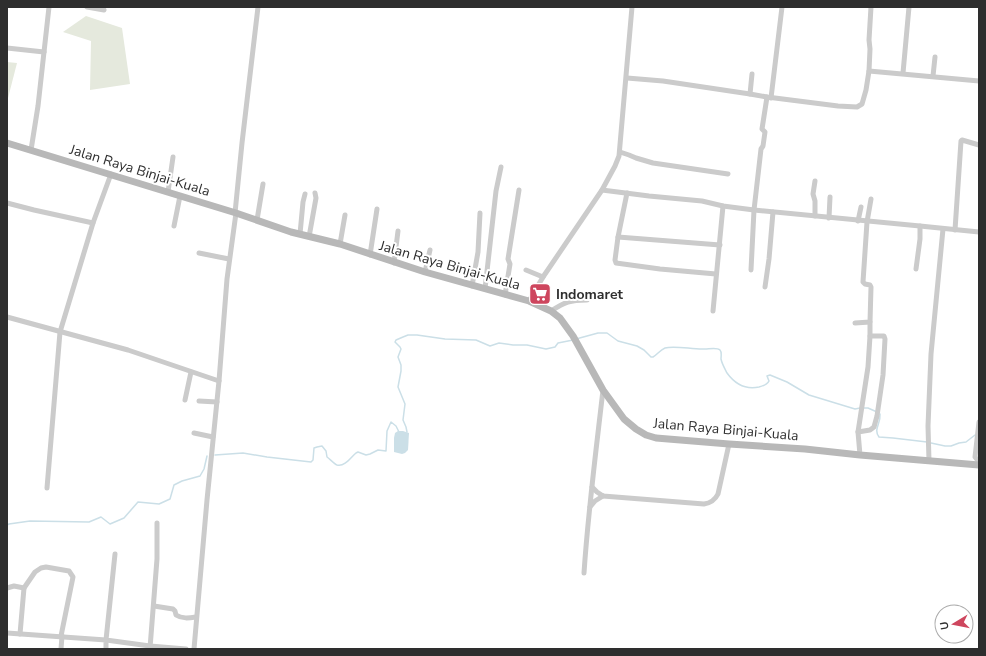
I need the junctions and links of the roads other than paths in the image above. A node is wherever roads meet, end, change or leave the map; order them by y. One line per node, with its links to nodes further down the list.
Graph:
1 (47, 7): 10 (street)
2 (87, 7): 8 (street)
3 (258, 7): 45 (street)
4 (632, 7): 16 (street)
5 (782, 7): 19 (street)
6 (871, 7): 12 (street)
7 (909, 7): 13 (street)
8 (104, 10)
9 (7, 48): 10 (street)
10 (44, 52): 22 (street)
11 (935, 58): 15 (street)
12 (869, 71): 13 (street); 19 (street)
13 (903, 73): 15 (street)
14 (752, 74): 18 (street)
15 (933, 76): 17 (street)
16 (627, 78): 18 (street); 23 (street)
17 (979, 81)
18 (750, 94): 19 (street)
19 (769, 97): 43 (street)
20 (7, 143): 22 (main road, Jalan Raya Binjai-Kuala)
21 (979, 145): 57 (street)
22 (31, 150): 26 (main road, Jalan Raya Binjai-Kuala)
23 (620, 152): 27 (street); 31 (street)
24 (173, 157): 32 (street)
25 (501, 167): 78 (street)
26 (111, 174): 32 (main road, Jalan Raya Binjai-Kuala); 53 (street)
27 (728, 174)
28 (815, 182): 48 (street)
29 (263, 184): 50 (street)
30 (519, 190): 79 (street)
31 (602, 190): 34 (street); 75 (street)
32 (168, 192): 36 (main road, Jalan Raya Binjai-Kuala)
33 (315, 193): 61 (street)
34 (627, 193): 40 (street); 62 (street)
35 (305, 194): 60 (street)
36 (180, 196): 45 (main road, Jalan Raya Binjai-Kuala); 54 (street)
37 (830, 196): 49 (street)
38 (871, 198): 52 (street)
39 (7, 203): 53 (street)
40 (723, 206): 43 (street); 64 (street)
41 (861, 206): 51 (street)
42 (377, 209): 67 (street)
43 (754, 210): 44 (street); 71 (street)
44 (773, 212): 48 (street); 77 (street)
45 (236, 213): 50 (main road, Jalan Raya Binjai-Kuala); 68 (street)
46 (480, 213): 76 (street)
47 (345, 215): 63 (street)
48 (814, 216): 49 (street)
49 (828, 218): 51 (street)
50 (257, 220): 60 (main road, Jalan Raya Binjai-Kuala)
51 (858, 221): 52 (street)
52 (867, 222): 55 (street); 85 (street)
53 (93, 223): 87 (street)
54 (174, 226)
55 (920, 226): 56 (street); 72 (street)
56 (943, 229): 57 (street); 101 (street)
57 (955, 230): 59 (street)
58 (398, 231): 69 (street)
59 (979, 232)
60 (300, 234): 61 (main road, Jalan Raya Binjai-Kuala)
61 (309, 237): 63 (main road, Jalan Raya Binjai-Kuala)
62 (618, 237): 64 (street); 74 (street)
63 (340, 244): 67 (main road, Jalan Raya Binjai-Kuala)
64 (720, 245): 74 (street)
65 (430, 250): 73 (street)
66 (199, 253): 68 (street)
67 (370, 255): 69 (main road, Jalan Raya Binjai-Kuala)
68 (230, 259): 90 (street)
69 (394, 263): 73 (main road, Jalan Raya Binjai-Kuala)
70 (526, 270): 75 (street)
71 (751, 270)
72 (916, 270)
73 (425, 272): 76 (main road, Jalan Raya Binjai-Kuala)
74 (716, 274): 83 (street)
75 (543, 276): 81 (street)
76 (472, 286): 78 (main road, Jalan Raya Binjai-Kuala)
77 (765, 287)
78 (485, 289): 79 (main road, Jalan Raya Binjai-Kuala)
79 (505, 295): 81 (main road, Jalan Raya Binjai-Kuala)
80 (587, 300): 82 (street)
81 (529, 301): 82 (main road, Jalan Raya Binjai-Kuala)
82 (551, 311): 91 (main road, Jalan Raya Binjai-Kuala)
83 (713, 311)
84 (7, 317): 87 (street)
85 (870, 322): 86 (street); 88 (street)
86 (855, 323)
87 (60, 332): 89 (street); 104 (street)
88 (870, 336): 97 (street); 97 (street)
89 (191, 372): 90 (street); 92 (street)
90 (219, 381): 94 (street)
91 (603, 390): 99 (main road, Jalan Raya Binjai-Kuala); 103 (street)
92 (185, 400)
93 (199, 401): 94 (street)
94 (217, 402): 98 (street)
95 (979, 422): 102 (street)
96 (194, 432): 98 (street)
97 (858, 432): 100 (street)
98 (213, 437): 113 (street)
99 (729, 444): 100 (main road, Jalan Raya Binjai-Kuala); 105 (street)
100 (860, 455): 101 (main road, Jalan Raya Binjai-Kuala)
101 (929, 461): 102 (main road, Jalan Raya Binjai-Kuala)
102 (979, 463)
103 (592, 487): 105 (street); 106 (street)
104 (47, 488)
105 (603, 496): 106 (street)
106 (590, 507): 109 (street)
107 (157, 523): 112 (street)
108 (115, 554): 117 (street)
109 (584, 572)
110 (7, 588): 111 (street)
111 (24, 588): 115 (street); 116 (street)
112 (154, 606): 113 (street); 118 (street)
113 (196, 617): 122 (street)
114 (7, 633): 115 (street)
115 (20, 634): 116 (street)
116 (62, 636): 117 (street); 119 (street)
117 (106, 640): 118 (street); 120 (street)
118 (150, 647): 121 (street)
119 (61, 649)
120 (106, 649)
121 (186, 649)
122 (194, 649)

